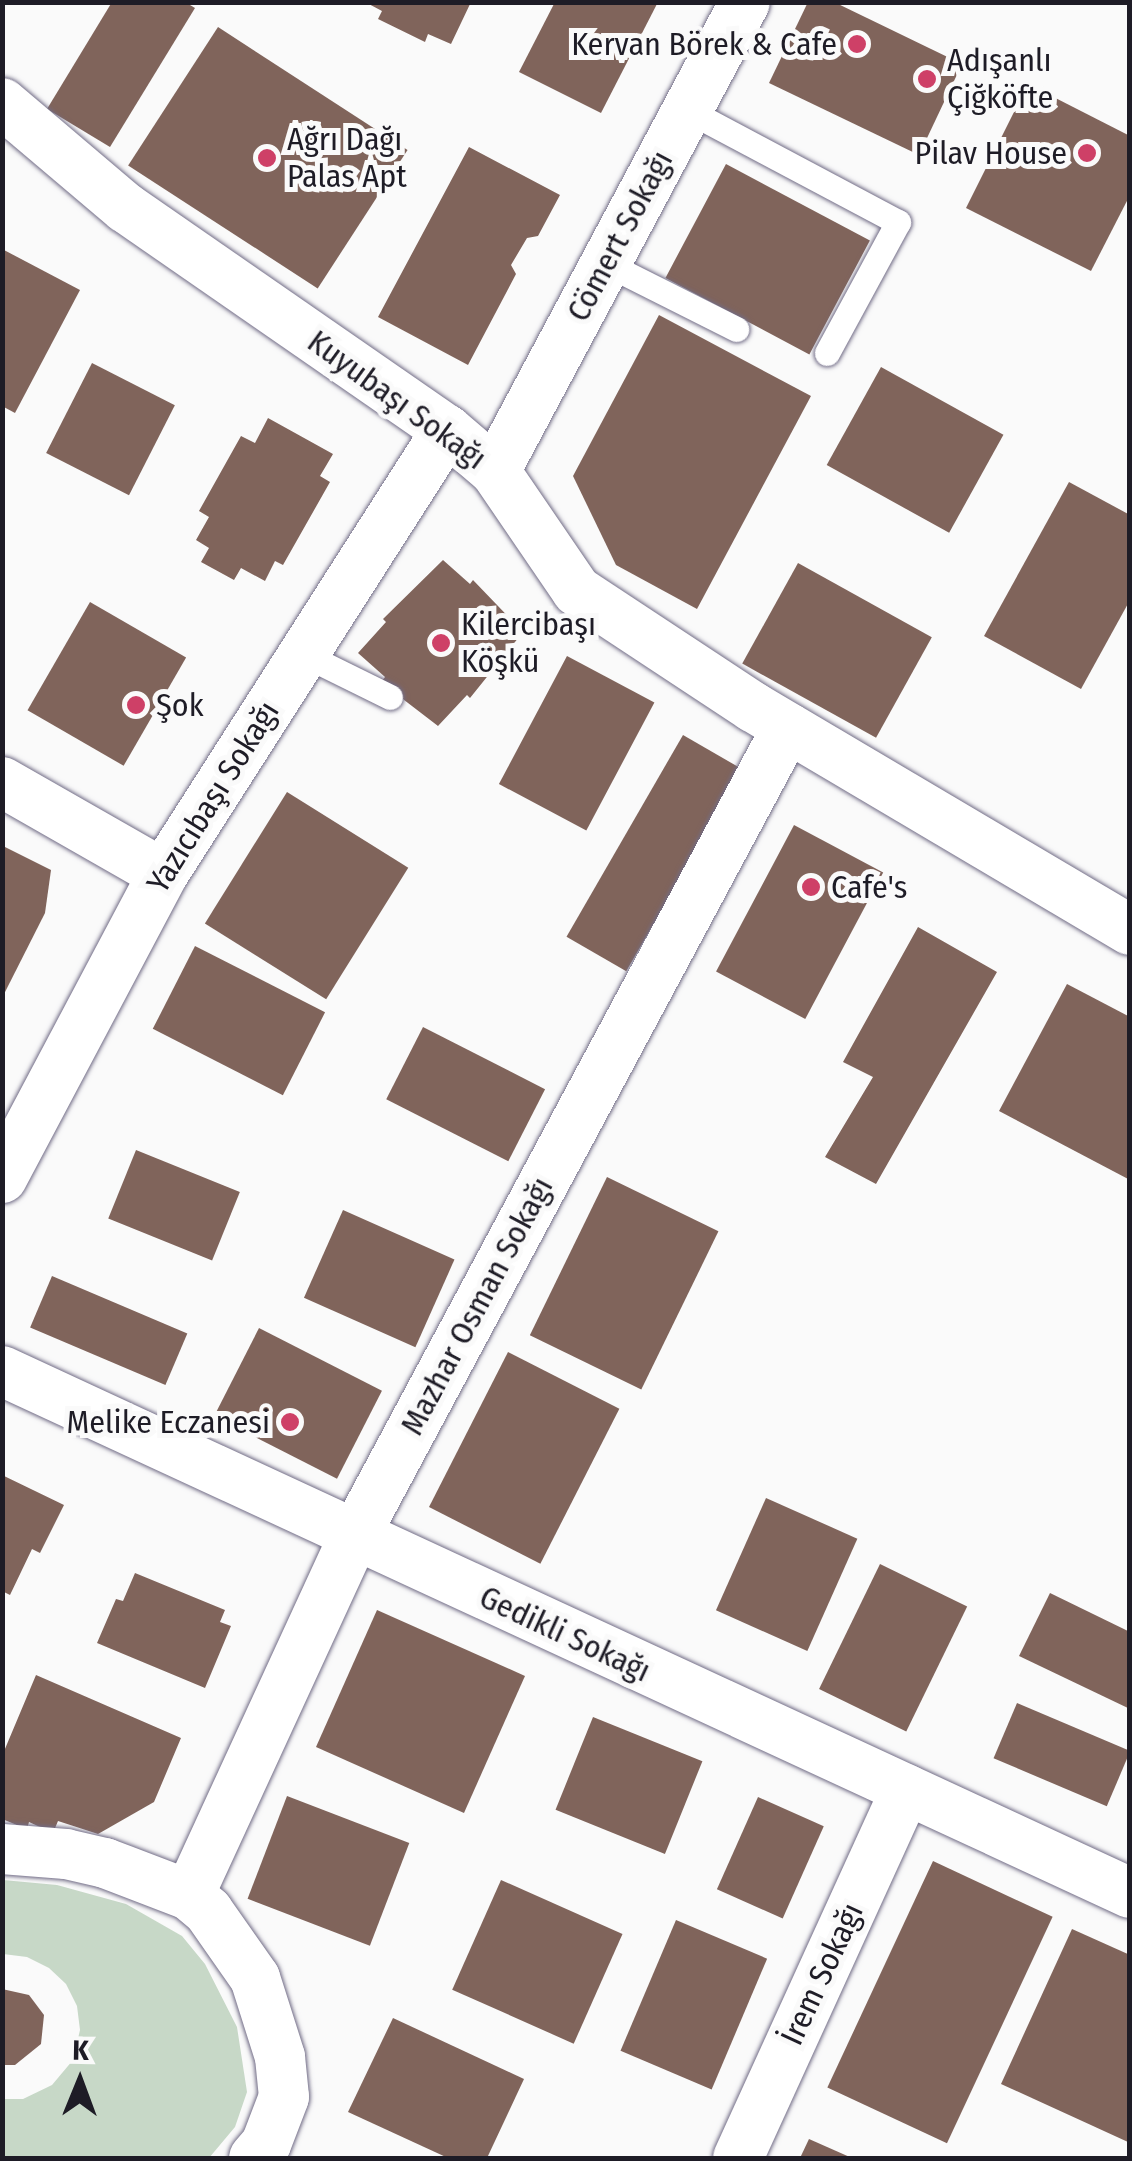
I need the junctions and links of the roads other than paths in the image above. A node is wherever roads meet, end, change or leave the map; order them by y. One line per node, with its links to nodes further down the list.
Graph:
1 (746, 2): 3 (street, Cömert Sokağı)
2 (2, 103): 7 (street, Kuyubaşı Sokağı)
3 (688, 110): 4 (street, Cömert Sokağı); 6 (lane)
4 (605, 264): 5 (lane); 8 (street, Cömert Sokağı)
5 (736, 329)
6 (827, 353)
7 (447, 430): 8 (street, Kuyubaşı Sokağı); 9 (street, Yazıcıbaşı Sokağı)
8 (494, 471): 11 (street, Kuyubaşı Sokağı)
9 (303, 654): 10 (lane); 13 (street, Yazıcıbaşı Sokağı)
10 (390, 697)
11 (787, 728): 14 (street, Kuyubaşı Sokağı); 17 (street, Mazhar Osman Sokağı)
12 (2, 782): 13 (street)
13 (162, 874): 15 (street, Yazıcıbaşı Sokağı)
14 (1130, 930)
15 (2, 1178)
16 (2, 1371): 17 (street, Gedikli Sokağı)
17 (354, 1537): 18 (street, Gedikli Sokağı); 21 (street, Mazhar Osman Sokağı)
18 (906, 1790): 20 (street, Gedikli Sokağı); 23 (street, İrem Sokağı)
19 (2, 1849): 21 (street)
20 (1130, 1893)
21 (189, 1895): 22 (street)
22 (254, 2158)
23 (738, 2158)

